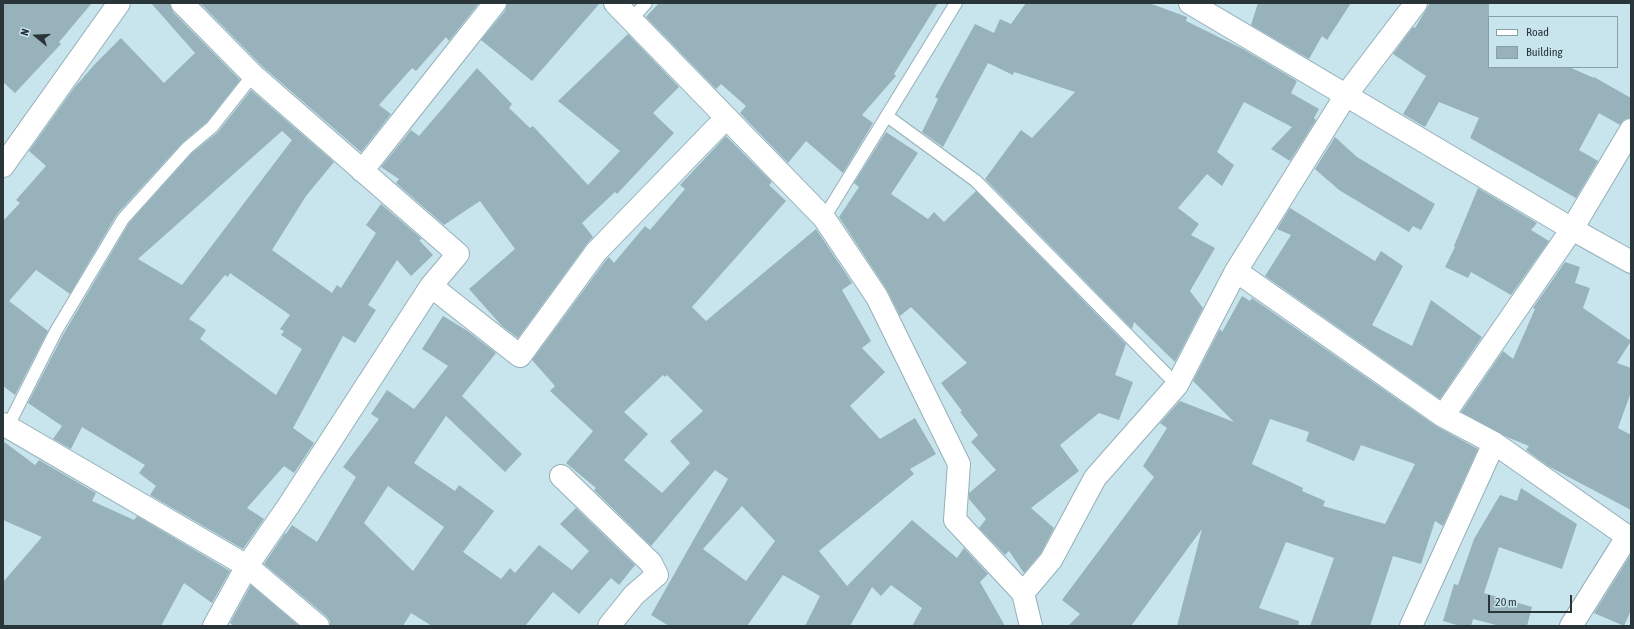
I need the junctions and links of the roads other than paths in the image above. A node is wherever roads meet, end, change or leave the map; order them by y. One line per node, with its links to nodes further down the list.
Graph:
1 (119, 3): 15 (street)
2 (182, 3): 10 (street)
3 (495, 3): 16 (street)
4 (615, 3): 9 (street)
5 (646, 3): 9 (lane)
6 (956, 3): 12 (lane)
7 (1190, 3): 11 (street)
8 (1416, 3): 11 (street)
9 (631, 20): 13 (street)
10 (253, 75): 16 (street); 24 (lane)
11 (1346, 95): 18 (street); 20 (street)
12 (887, 116): 17 (lane); 22 (lane)
13 (726, 118): 17 (street); 21 (street)
14 (1631, 130): 18 (street)
15 (3, 166)
16 (362, 170): 21 (street)
17 (824, 218): 29 (street)
18 (1572, 229): 19 (street); 23 (street)
19 (1631, 262)
20 (1236, 271): 22 (street); 23 (street)
21 (431, 286): 28 (street)
22 (1177, 384): 29 (street)
23 (1443, 416): 25 (street)
24 (5, 426): 28 (street)
25 (1494, 444): 27 (street); 34 (street)
26 (561, 476): 32 (street)
27 (1629, 538): 35 (street)
28 (247, 566): 30 (street); 31 (street)
29 (1023, 593): 33 (street)
30 (214, 626)
31 (318, 626)
32 (609, 626)
33 (1031, 626)
34 (1411, 626)
35 (1571, 626)

